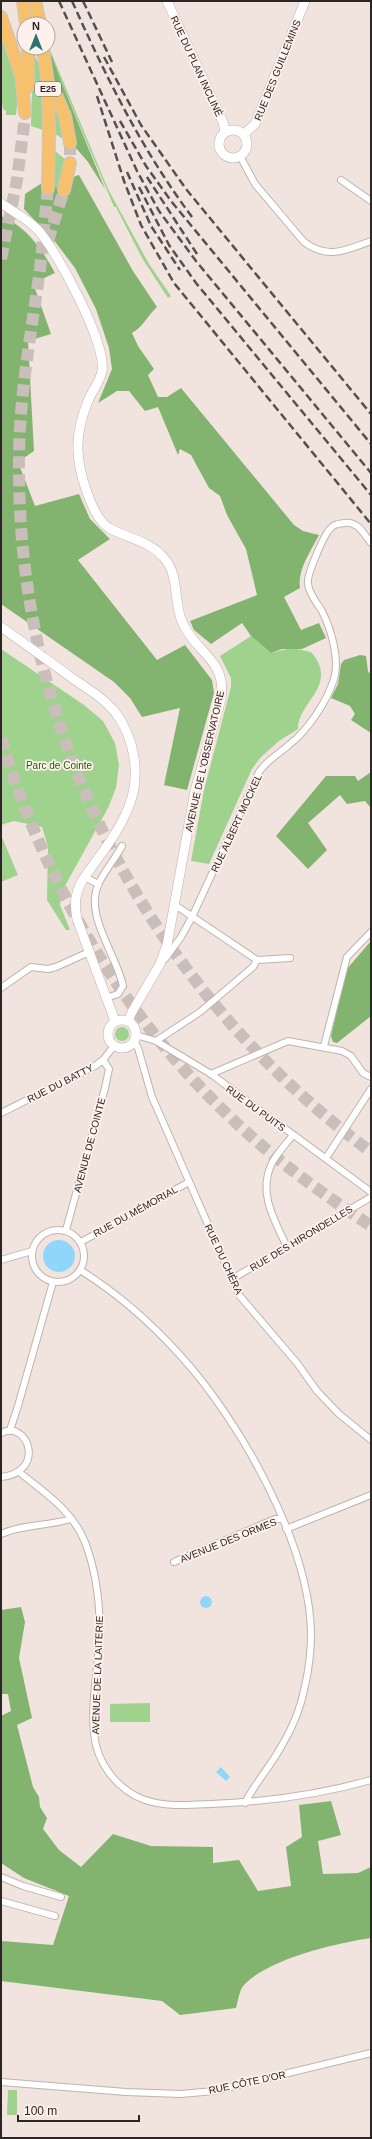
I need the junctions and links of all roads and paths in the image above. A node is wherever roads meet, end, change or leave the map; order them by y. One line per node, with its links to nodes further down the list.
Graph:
1 (24, 1): 5 (highway, bridge)
2 (35, 1): 6 (highway)
3 (167, 1): 11 (street, RUE DU PLAN INCLINÉ)
4 (305, 1): 12 (street, RUE DES GUILLEMINS)
5 (25, 16)
6 (38, 16)
7 (1, 17): 8 (highway, E25)
8 (28, 56)
9 (40, 56): 17 (highway, E25, bridge)
10 (52, 88): 13 (highway)
11 (225, 132): 12 (street); 14 (street)
12 (244, 134): 14 (street)
13 (70, 143)
14 (240, 156): 21 (street)
15 (70, 163): 18 (highway)
16 (341, 180): 19 (street)
17 (48, 188)
18 (64, 190)
19 (371, 201)
20 (1, 203): 27 (street, AVENUE DE L'OBSERVATOIRE)
21 (371, 241)
22 (371, 543): 28 (street, RUE ALBERT MOCKEL)
23 (1, 627): 25 (street)
24 (122, 846): 26 (street)
25 (85, 876): 26 (street); 30 (street)
26 (98, 884): 35 (street)
27 (176, 905): 28 (street); 33 (street, AVENUE DE L'OBSERVATOIRE)
28 (192, 917): 32 (street); 33 (street, RUE ALBERT MOCKEL)
29 (371, 932): 41 (street)
30 (89, 952): 34 (street); 35 (street)
31 (290, 958): 32 (street)
32 (257, 960): 39 (street)
33 (160, 964): 37 (street, AVENUE DE L'OBSERVATOIRE)
34 (1, 988)
35 (106, 998): 36 (street)
36 (115, 1021): 37 (street); 40 (street)
37 (128, 1021): 38 (street)
38 (135, 1039): 39 (street, RUE DU PUITS); 40 (street); 49 (street, RUE DU CHÉRA)
39 (156, 1041): 43 (street, RUE DU PUITS)
40 (114, 1046): 42 (street, RUE DU BATTY)
41 (324, 1046): 43 (street); 44 (street)
42 (103, 1060): 46 (street, RUE DU BATTY); 52 (street, AVENUE DE COINTE)
43 (211, 1074): 47 (street, RUE DU PUITS)
44 (371, 1077)
45 (371, 1089): 48 (street)
46 (1, 1114)
47 (293, 1135): 48 (street, RUE DU PUITS); 54 (street)
48 (326, 1158): 50 (street, RUE DU PUITS)
49 (189, 1182): 53 (street, RUE DU MÉMORIAL); 58 (street, RUE DU CHÉRA)
50 (371, 1192)
51 (371, 1197): 54 (street, RUE DES HIRONDELLES)
52 (66, 1230): 53 (street); 55 (street)
53 (81, 1242): 57 (street)
54 (287, 1247): 58 (street, RUE DES HIRONDELLES)
55 (32, 1251): 56 (street); 59 (street)
56 (1, 1260)
57 (80, 1270): 59 (street); 67 (street, AVENUE DES ORMES)
58 (232, 1279): 62 (street, RUE DU CHÉRA)
59 (53, 1282): 60 (street)
60 (10, 1430): 61 (street); 63 (street)
61 (1, 1433)
62 (371, 1440)
63 (20, 1472): 64 (street); 66 (street, AVENUE DE LA LAITERIE)
64 (1, 1477)
65 (371, 1495): 68 (street, AVENUE DES ORMES)
66 (71, 1519): 69 (street); 72 (street, AVENUE DE LA LAITERIE)
67 (281, 1519): 68 (street, AVENUE DES ORMES); 70 (street, AVENUE DES ORMES)
68 (286, 1529): 72 (street, AVENUE DES ORMES)
69 (1, 1534)
70 (174, 1562)
71 (371, 1780): 72 (street, AVENUE DE LA LAITERIE)
72 (245, 1803)
73 (1, 1877): 74 (street)
74 (61, 1897)
75 (1, 1901): 76 (street)
76 (55, 1916)
77 (371, 2053): 78 (street, RUE CÔTE D'OR)
78 (1, 2082)

